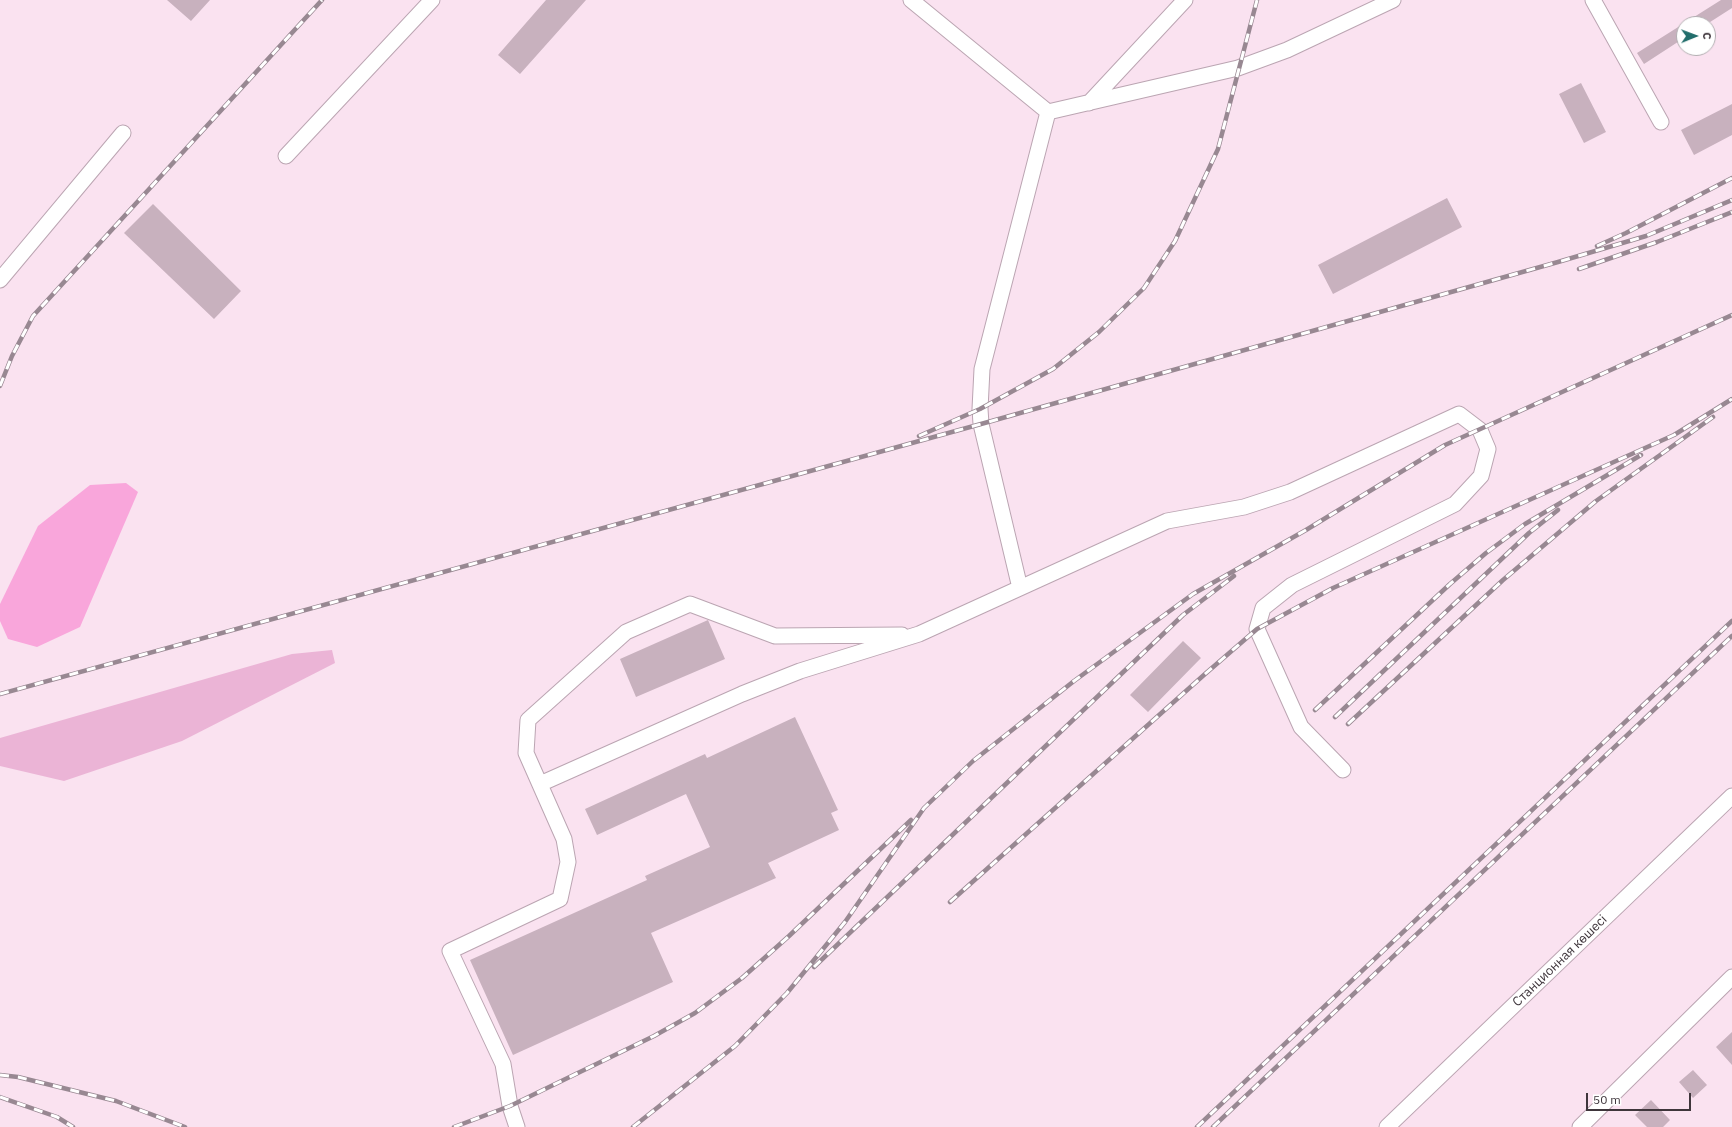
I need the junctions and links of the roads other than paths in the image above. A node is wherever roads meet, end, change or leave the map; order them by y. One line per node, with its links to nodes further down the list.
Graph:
1 (432, 0): 10 (street)
2 (911, 0): 7 (street)
3 (1185, 0): 6 (street)
4 (1393, 0): 6 (street)
5 (1592, 0): 8 (street)
6 (1089, 103): 7 (street)
7 (1048, 112): 12 (street)
8 (1661, 122)
9 (124, 134): 11 (street)
10 (286, 156)
11 (0, 280)
12 (1020, 588): 13 (street); 14 (street)
13 (919, 634): 15 (street); 15 (street)
14 (1343, 770)
15 (540, 784): 18 (street)
16 (1732, 796): 19 (street, Станционная көшесі)
17 (1732, 977): 20 (street)
18 (517, 1127)
19 (1387, 1127)
20 (1580, 1127)

